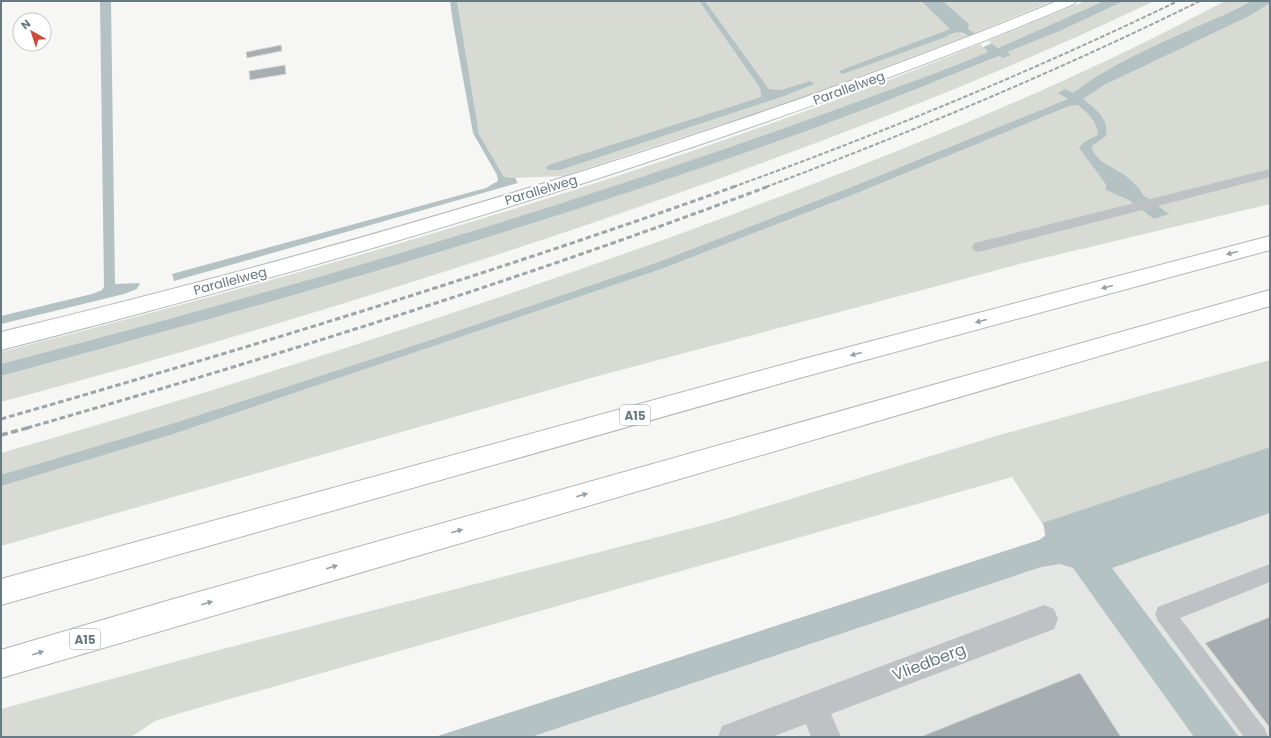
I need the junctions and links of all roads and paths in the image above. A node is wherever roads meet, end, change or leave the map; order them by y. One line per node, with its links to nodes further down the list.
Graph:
1 (1069, 1): 8 (main road, Parallelweg)
2 (1270, 173): 4 (lane)
3 (1270, 243): 10 (main road, A15, one-way to 10)
4 (979, 248)
5 (1270, 298): 7 (main road, A15)
6 (1270, 303): 7 (main road, A15)
7 (1229, 309): 12 (main road, A15, one-way to 7)
8 (1, 341)
9 (1270, 573): 16 (lane)
10 (1, 592)
11 (1044, 619): 13 (street, Vliedberg)
12 (1, 664)
13 (813, 706): 14 (street, Vliedberg); 15 (street)
14 (733, 737)
15 (826, 737)
16 (1258, 737)

